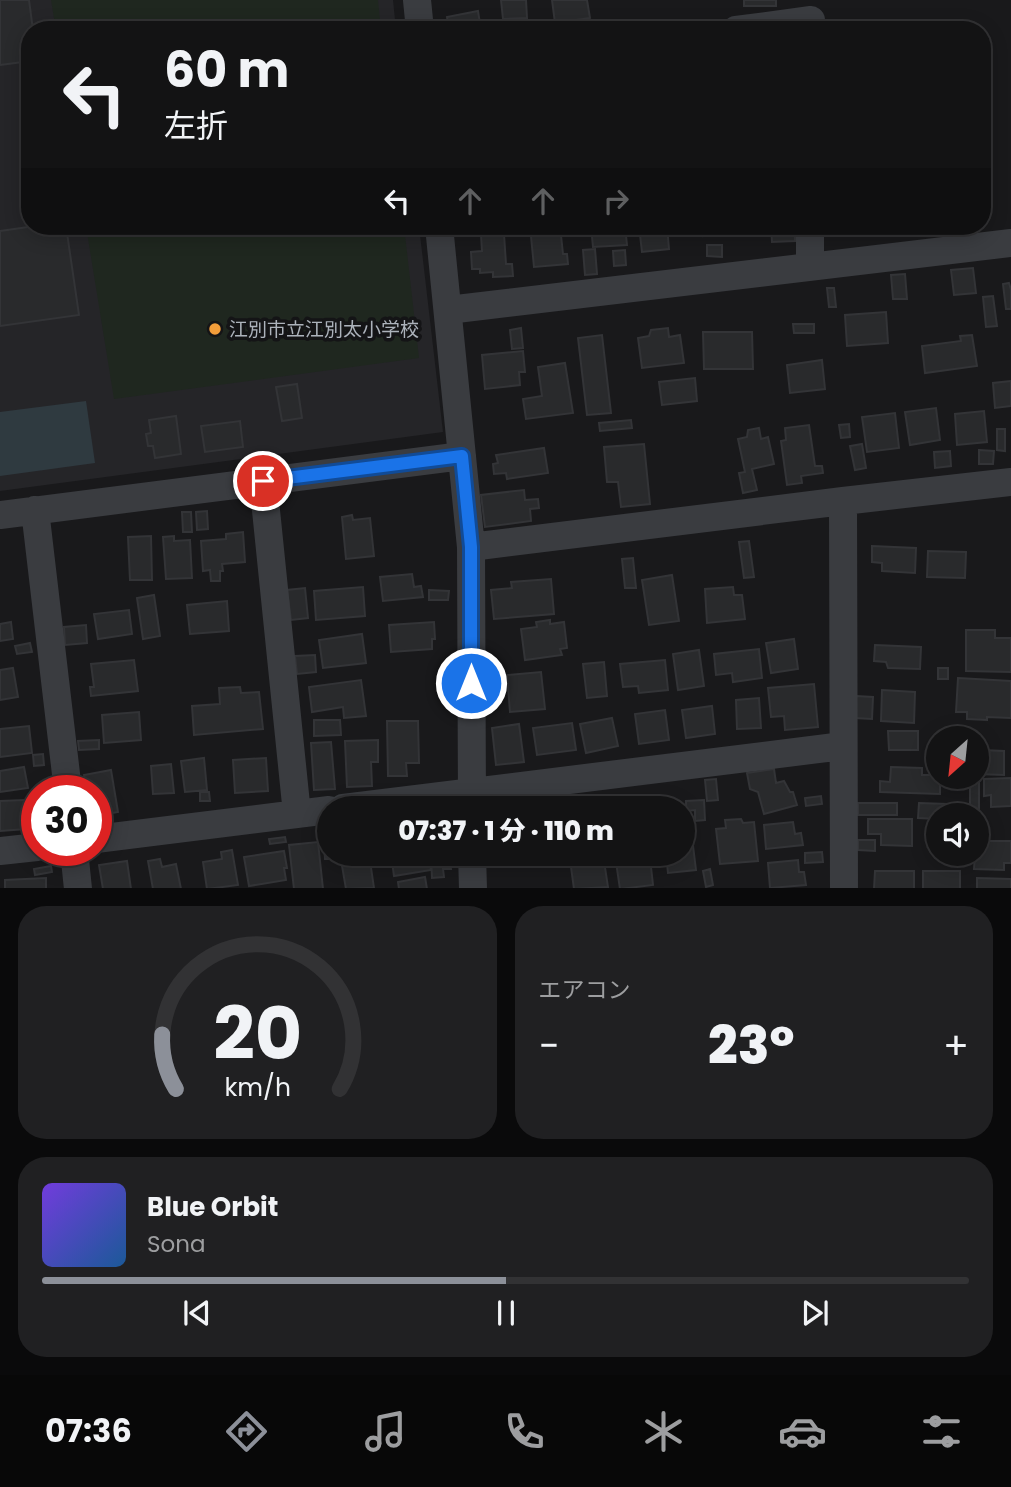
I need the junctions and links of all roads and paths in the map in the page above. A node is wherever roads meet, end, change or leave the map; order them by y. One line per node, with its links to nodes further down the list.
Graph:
1 (418, 0): 3 (street)
2 (811, 17): 4 (street)
3 (419, 21)
4 (788, 21)
5 (440, 235): 9 (street)
6 (810, 235): 8 (street)
7 (1011, 243): 8 (street)
8 (810, 267): 9 (street)
9 (448, 310): 10 (street)
10 (462, 456): 11 (street); 16 (street)
11 (263, 481): 14 (street); 22 (street)
12 (1011, 482): 13 (street)
13 (843, 501): 16 (street); 17 (street)
14 (36, 510): 15 (street); 18 (street)
15 (0, 515)
16 (471, 547): 19 (street)
17 (844, 746): 20 (street); 30 (street)
18 (66, 775)
19 (472, 796)
20 (500, 796)
21 (317, 812): 22 (street)
22 (297, 814): 23 (street)
23 (112, 837)
24 (21, 849): 25 (street)
25 (0, 851)
26 (76, 866): 28 (street)
27 (472, 866): 29 (street)
28 (78, 888)
29 (473, 888)
30 (844, 888)

